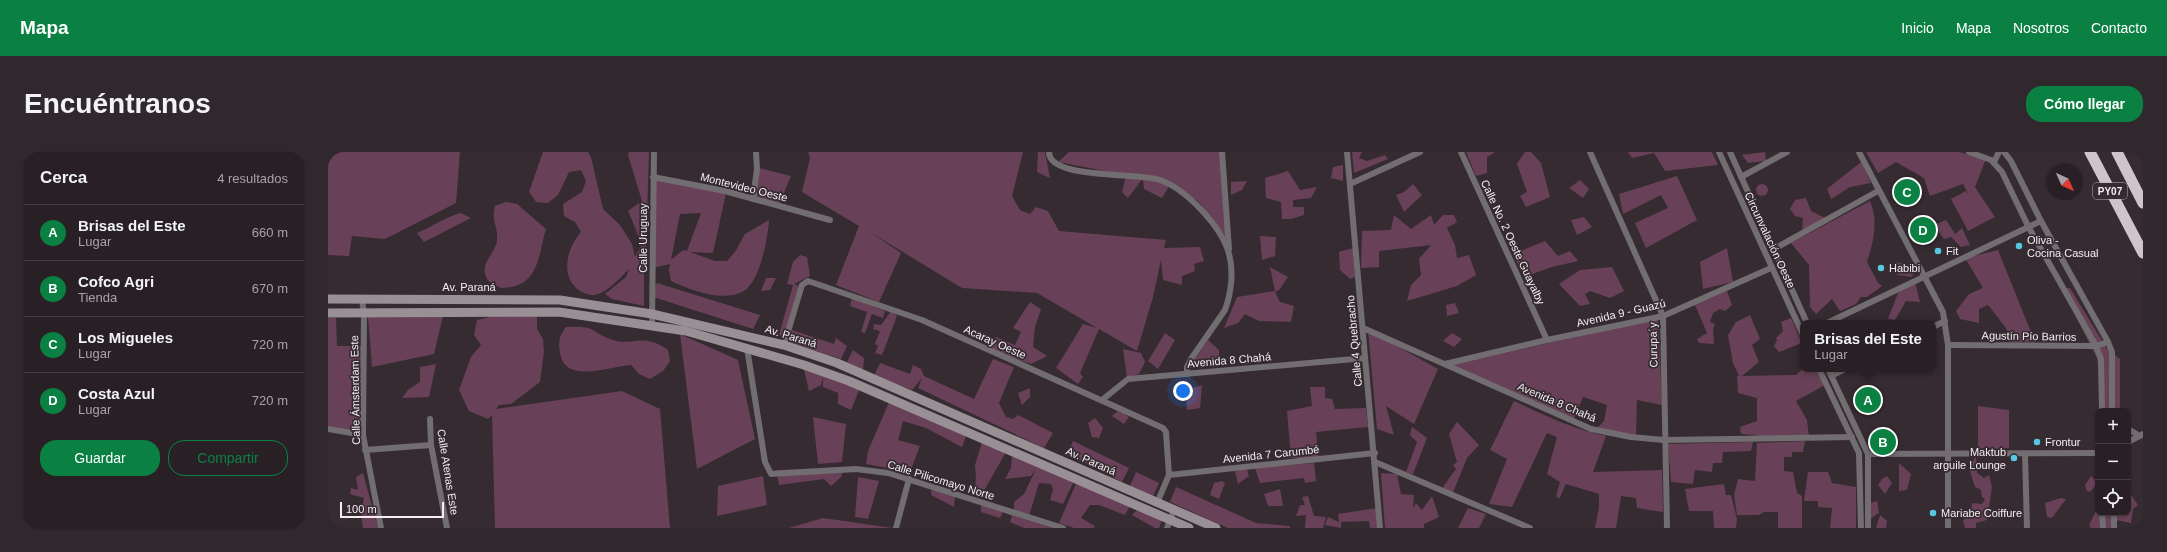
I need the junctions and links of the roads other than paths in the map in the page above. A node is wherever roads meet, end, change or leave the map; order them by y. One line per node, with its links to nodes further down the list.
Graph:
1 (654, 152): 19 (street, Calle Uruguay)
2 (756, 152): 23 (street)
3 (1049, 152): 29 (street)
4 (1222, 152): 29 (street)
5 (1347, 152): 21 (street, Calle 4 Quebracho)
6 (1420, 152): 21 (street)
7 (1461, 152): 46 (street, Calle No. 2 Oeste Guayalby)
8 (1590, 152): 38 (street, Curupa´y)
9 (1719, 152): 31 (street, Circunvalación Oeste)
10 (1730, 152): 20 (street)
11 (1788, 152): 20 (street)
12 (1859, 152): 22 (street)
13 (1969, 152): 18 (street)
14 (1999, 152): 18 (street)
15 (2004, 152): 26 (street)
16 (2090, 152): 30 (highway, PY07)
17 (2116, 152): 24 (highway, PY07)
18 (1994, 162): 27 (street)
19 (653, 177): 23 (street, Montevideo Oeste); 37 (street, Calle Uruguay)
20 (1741, 177): 28 (street)
21 (1350, 184): 44 (street, Calle 4 Quebracho)
22 (1878, 191): 28 (street); 32 (street)
23 (753, 199): 25 (street, Montevideo Oeste)
24 (2143, 203)
25 (830, 220)
26 (2041, 221): 27 (street); 47 (street)
27 (2028, 226): 32 (street); 50 (street)
28 (1774, 249): 39 (street)
29 (1229, 252): 57 (street)
30 (2143, 254)
31 (1771, 268): 38 (street, Avenida 9 - Guazú); 45 (street, Circunvalación Oeste)
32 (1924, 276): 40 (street); 41 (street)
33 (362, 298): 34 (street, Av. Paraná); 36 (street, Calle Ámsterdam Este); 37 (street, Av. Paraná)
34 (328, 299)
35 (328, 313): 36 (street, Av. Paraná)
36 (364, 314): 42 (street, Av. Paraná); 67 (street, Calle Ámsterdam Este)
37 (652, 314): 42 (street, Calle Uruguay); 48 (street, Av. Paraná)
38 (1663, 316): 46 (street, Avenida 9 - Guazú); 70 (street, Curupa´y)
39 (1806, 320)
40 (1833, 320)
41 (1945, 321): 43 (street); 49 (street)
42 (652, 325): 51 (street, Av. Paraná)
43 (1936, 326)
44 (1362, 328): 52 (street, Calle 4 Quebracho); 53 (street, Avenida 8 Chahá)
45 (1800, 329)
46 (1547, 340): 53 (street, Avenida 9 - Guazú)
47 (2108, 342): 50 (street, Agustín Pío Barrios); 63 (street)
48 (784, 344): 59 (street, Av. Paraná); 61 (street, Acaray Oeste)
49 (1948, 345): 50 (street, Agustín Pío Barrios); 77 (street)
50 (2096, 346): 62 (street)
51 (747, 348): 60 (street, Av. Paraná); 81 (street, Calle Pilicomayo Norte)
52 (1365, 358): 57 (street, Avenida 8 Chahá); 74 (street, Calle 4 Quebracho)
53 (1445, 364): 70 (street, Avenida 8 Chahá)
54 (1820, 372): 69 (street)
55 (1829, 372): 58 (street)
56 (1839, 372): 58 (street)
57 (1187, 374): 61 (street, Avenida 8 Chahá)
58 (1831, 376): 76 (street)
59 (885, 384): 60 (street); 82 (street, Av. Paraná)
60 (881, 395): 86 (street, Av. Paraná)
61 (1102, 400): 80 (street, Acaray Oeste)
62 (2102, 408)
63 (2112, 408)
64 (430, 419): 72 (street, Calle Atenas Este)
65 (328, 428): 67 (street)
66 (2131, 430): 68 (street)
67 (363, 435): 73 (street, Calle Ámsterdam Este)
68 (2142, 435): 71 (street)
69 (1852, 437): 70 (street, Avenida 8 Chahá); 96 (street)
70 (1664, 440): 95 (street, Curupa´y)
71 (2131, 440)
72 (431, 445): 73 (street); 88 (street, Calle Atenas Este)
73 (365, 450): 87 (street, Calle Ámsterdam Este)
74 (1375, 453): 79 (street, Calle 4 Quebracho); 80 (street, Avenida 7 Carumbé)
75 (2095, 453): 78 (street)
76 (1868, 454): 77 (street); 97 (street)
77 (1947, 454): 78 (street); 98 (street)
78 (2026, 454): 99 (street)
79 (1375, 462): 93 (street, Calle 4 Quebracho); 94 (street)
80 (1169, 475): 82 (street, Acaray Oeste)
81 (909, 480): 89 (street); 90 (street, Calle Pilicomayo Norte)
82 (1157, 503): 83 (street, Av. Paraná)
83 (1174, 510): 86 (street); 92 (street, Av. Paraná)
84 (2102, 516): 100 (street)
85 (2114, 516): 101 (street)
86 (1168, 524): 91 (street, Av. Paraná)
87 (381, 528)
88 (447, 528)
89 (896, 528)
90 (1064, 528)
91 (1189, 528)
92 (1216, 528)
93 (1380, 528)
94 (1530, 528)
95 (1667, 528)
96 (1861, 528)
97 (1868, 528)
98 (1948, 528)
99 (2027, 528)
100 (2103, 528)
101 (2114, 528)

